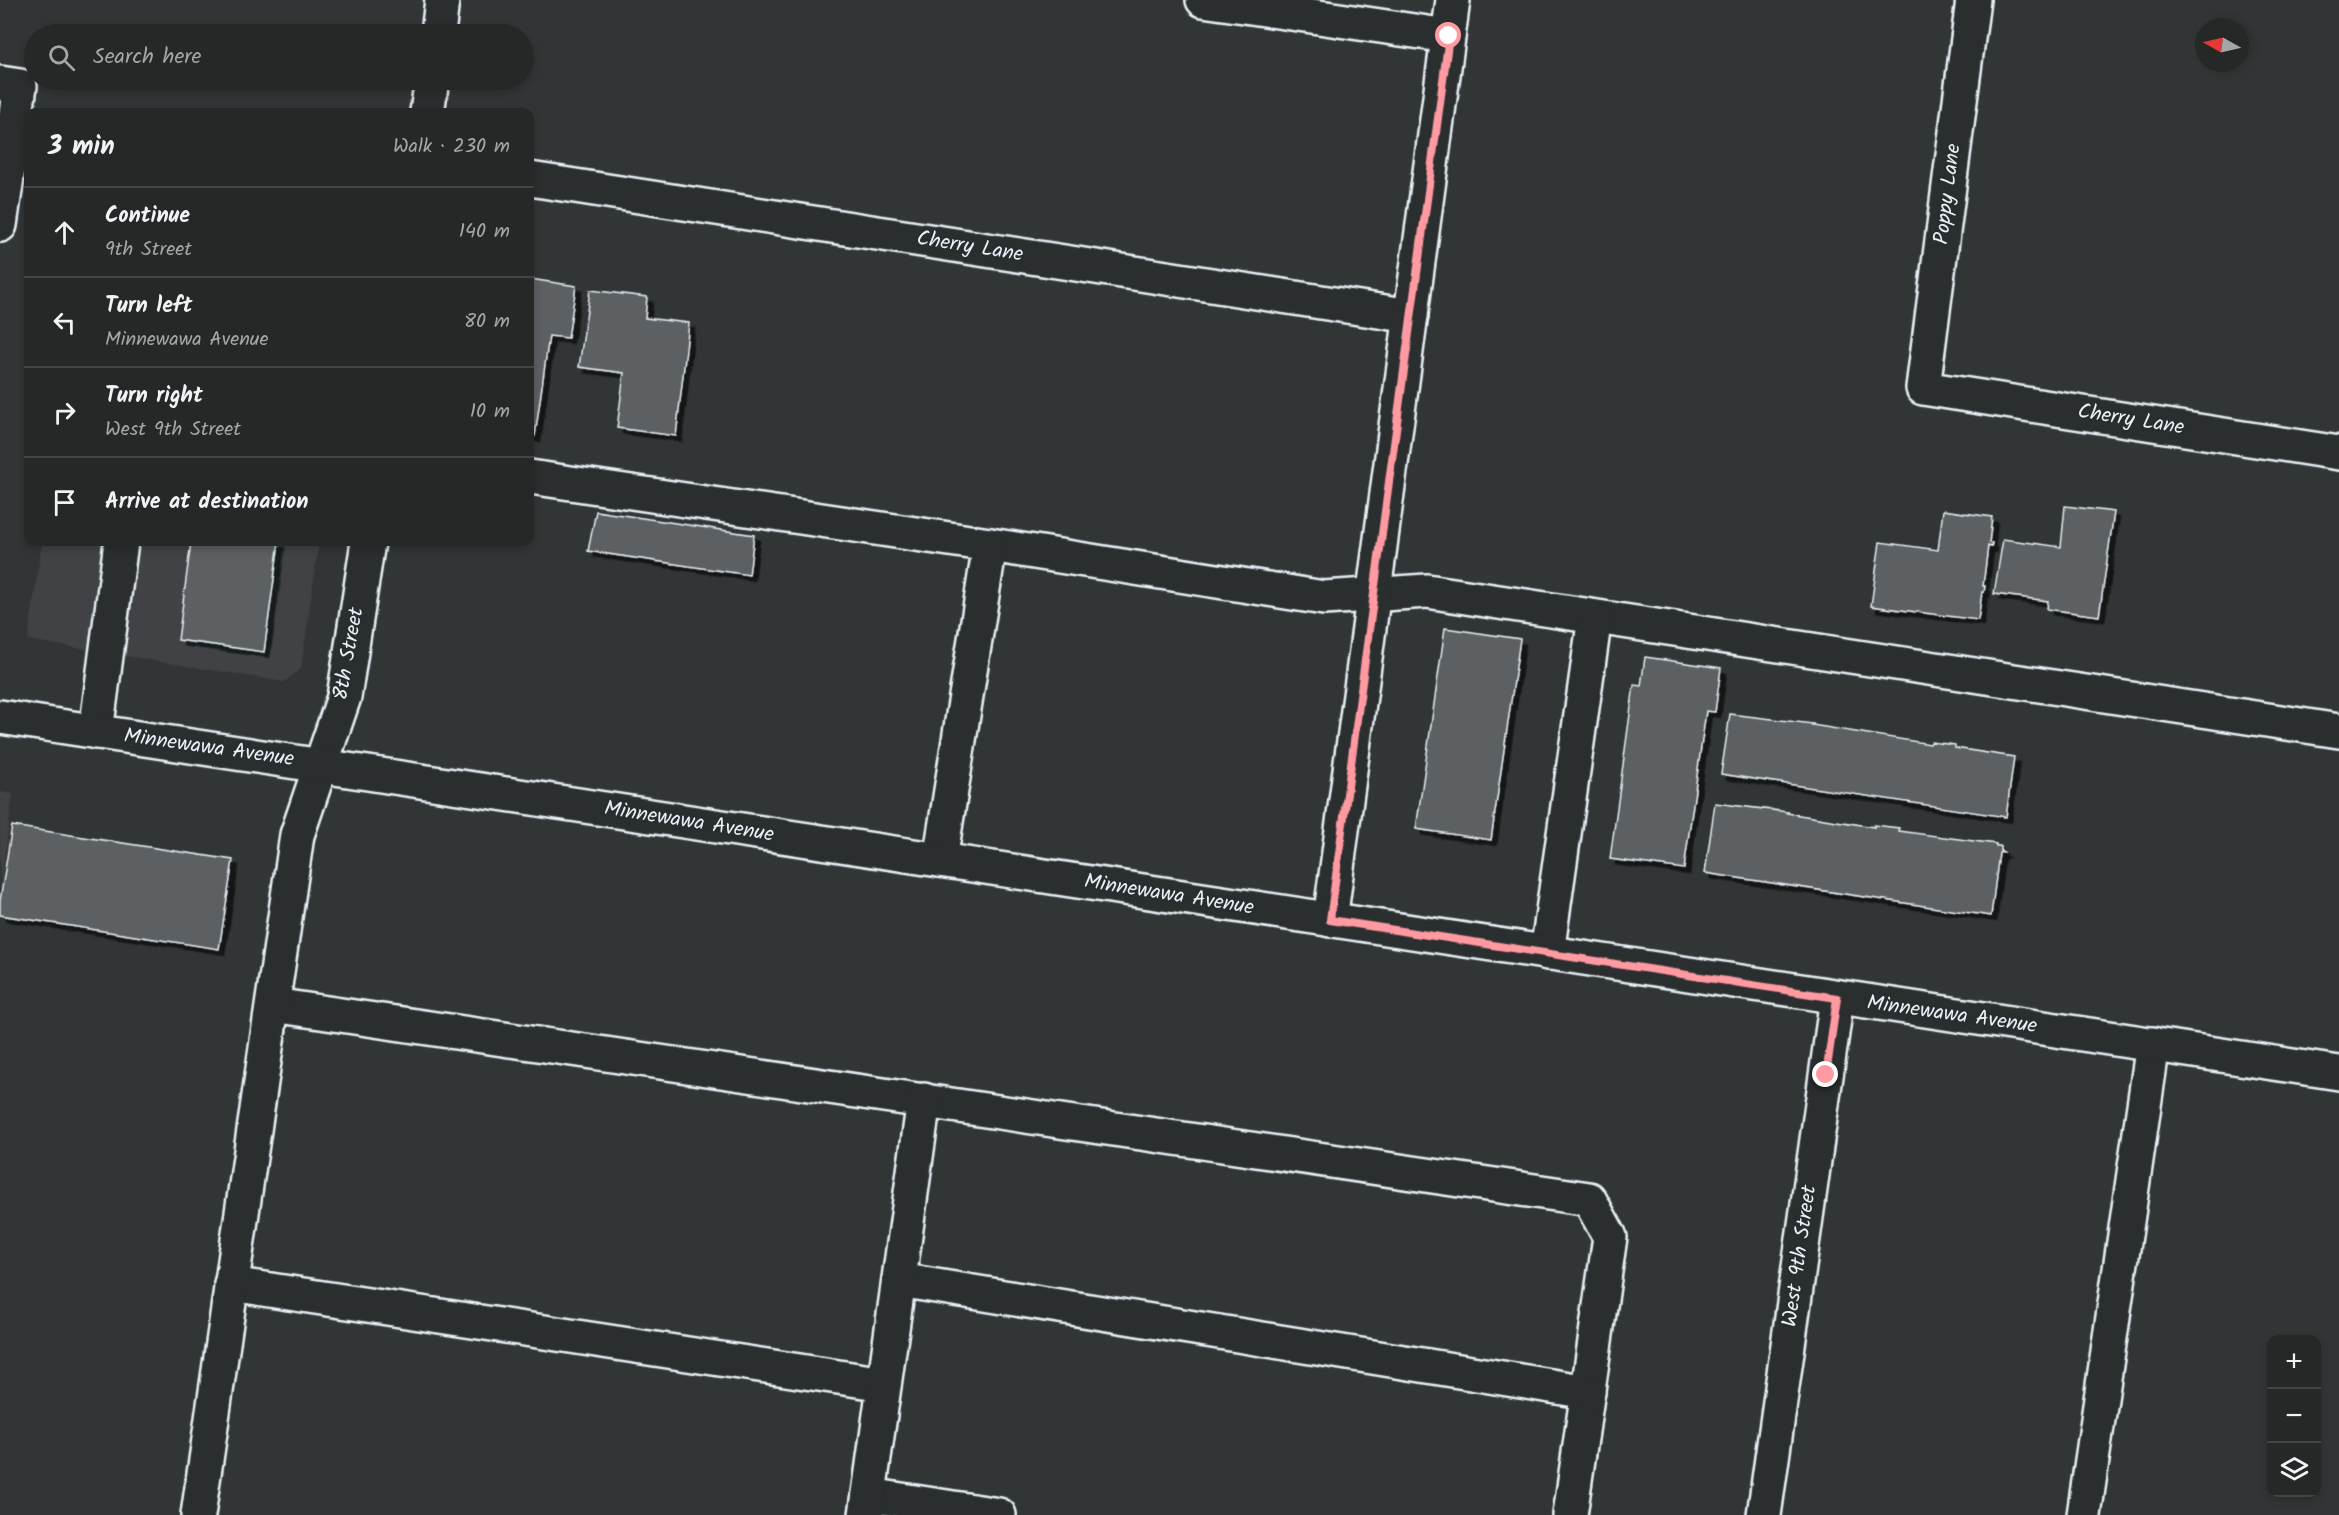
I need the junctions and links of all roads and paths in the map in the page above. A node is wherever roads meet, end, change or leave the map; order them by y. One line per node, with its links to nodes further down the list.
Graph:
1 (442, 0): 5 (street)
2 (1203, 0): 6 (street)
3 (1453, 0): 6 (street)
4 (1973, 0): 13 (street, Poppy Lane)
5 (439, 24)
6 (1449, 36): 12 (street)
7 (0, 82): 11 (street)
8 (430, 90): 9 (street)
9 (428, 108)
10 (534, 179): 12 (street, Cherry Lane)
11 (0, 225)
12 (1411, 316): 19 (street)
13 (1923, 388): 14 (street, Cherry Lane)
14 (2339, 453)
15 (534, 478): 16 (street)
16 (990, 545): 19 (street); 25 (street)
17 (120, 546): 23 (street)
18 (367, 546): 24 (street, 8th Street)
19 (1372, 596): 20 (street); 26 (street)
20 (1595, 617): 22 (street); 27 (street)
21 (0, 717): 23 (street, Minnewawa Avenue)
22 (2339, 731)
23 (96, 732): 24 (street, Minnewawa Avenue)
24 (320, 765): 25 (street, Minnewawa Avenue); 29 (street, 8th Street)
25 (940, 860): 26 (street, Minnewawa Avenue)
26 (1330, 920): 27 (street, Minnewawa Avenue)
27 (1547, 953): 28 (street, Minnewawa Avenue)
28 (1837, 998): 30 (street, Minnewawa Avenue); 41 (street, West 9th Street)
29 (273, 1005): 32 (street); 34 (street, 8th Street)
30 (2153, 1044): 31 (street, Minnewawa Avenue); 42 (street)
31 (2339, 1073)
32 (924, 1100): 33 (street); 36 (street)
33 (899, 1280): 35 (street); 36 (street)
34 (231, 1284): 35 (street); 38 (street, 8th Street)
35 (884, 1384): 37 (street)
36 (1588, 1392): 40 (street)
37 (867, 1505): 39 (street)
38 (198, 1515)
39 (999, 1515)
40 (1570, 1515)
41 (1764, 1515)
42 (2084, 1515)

